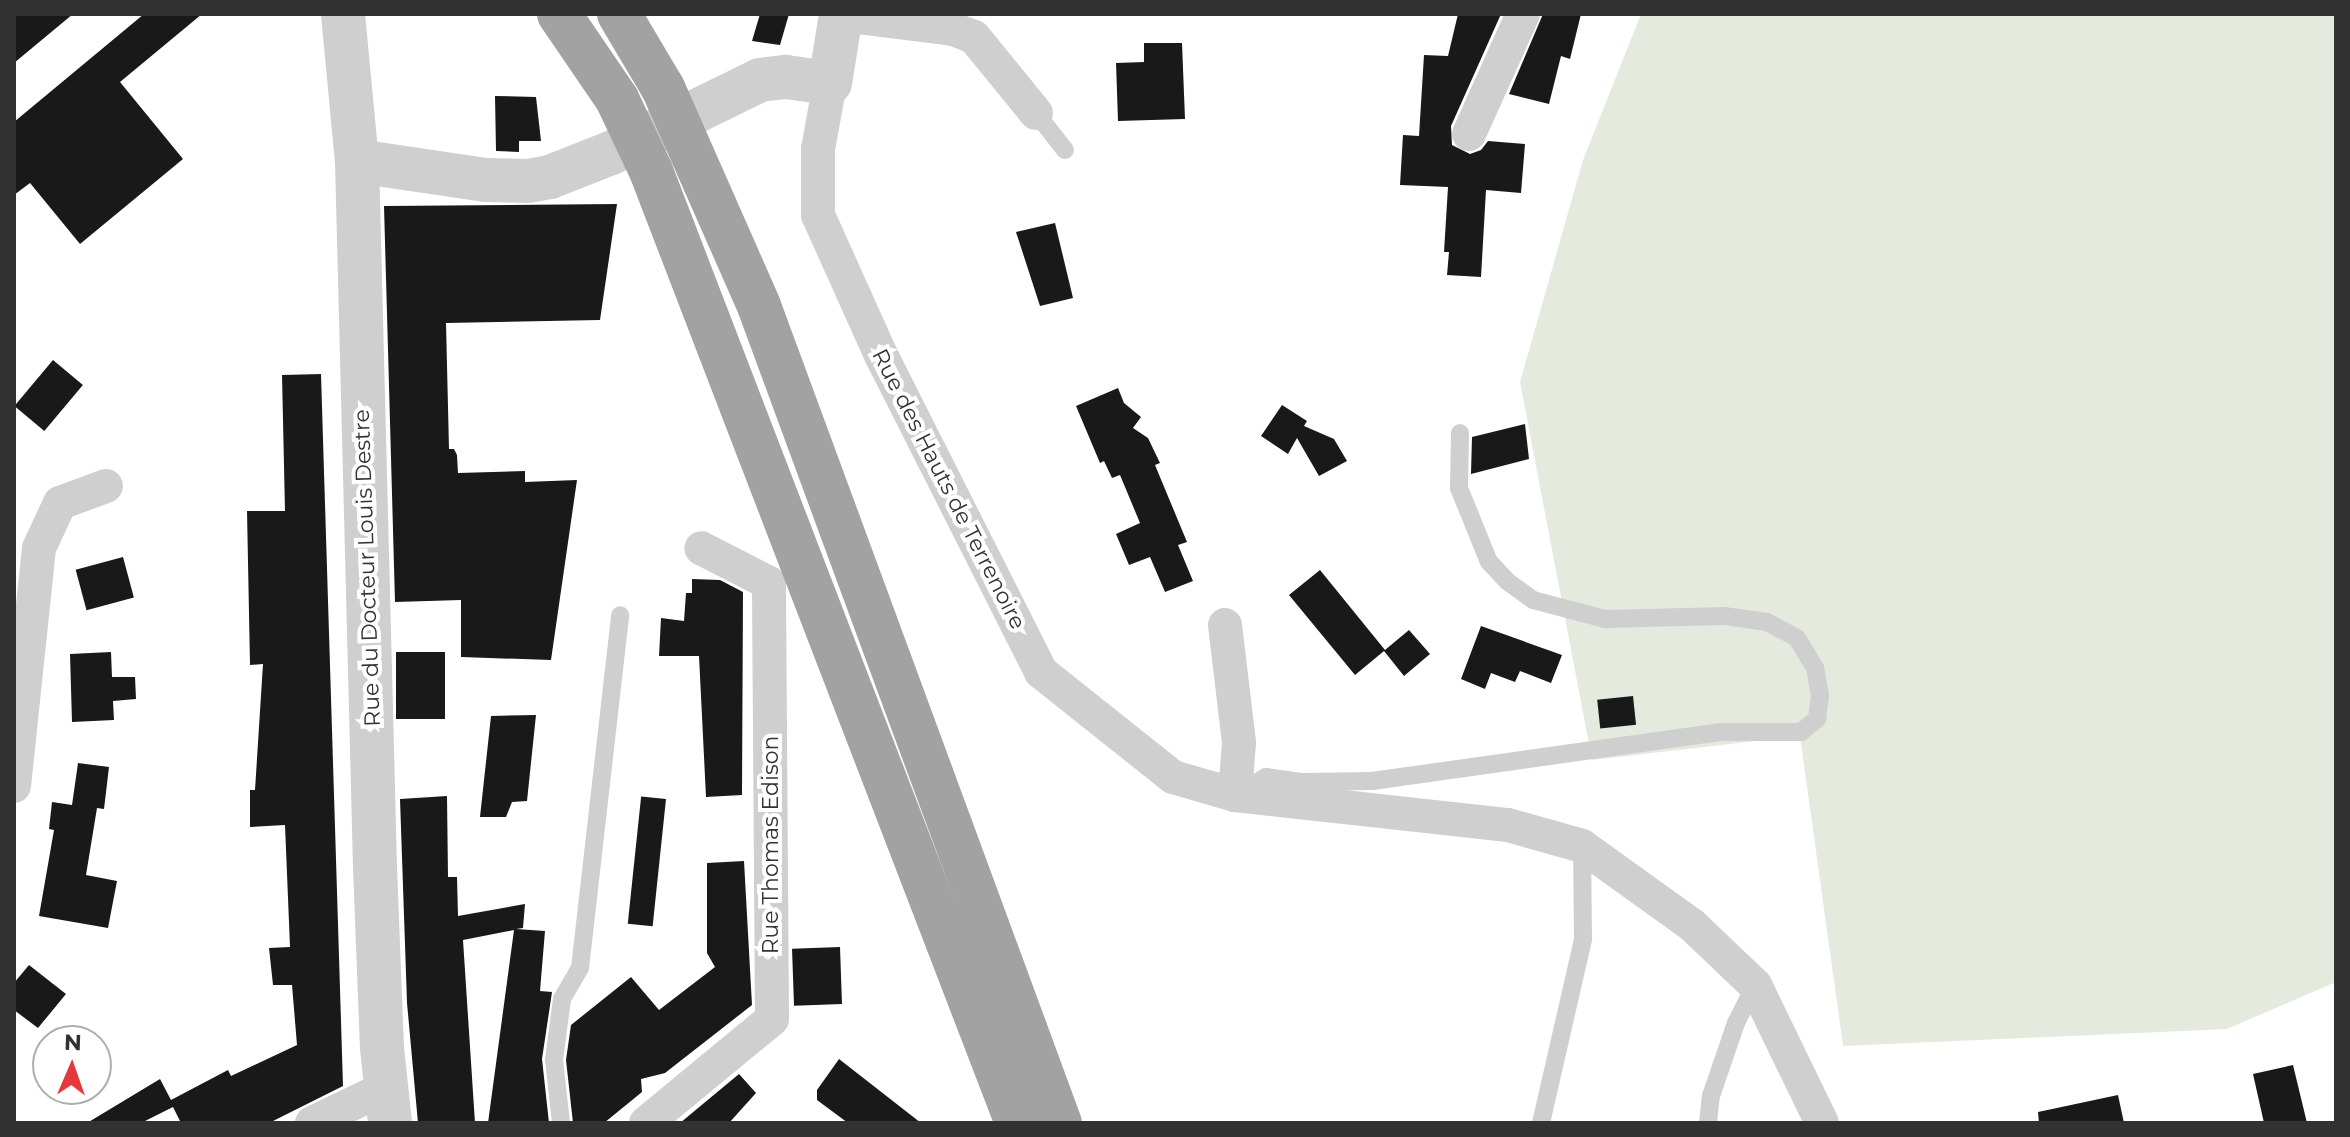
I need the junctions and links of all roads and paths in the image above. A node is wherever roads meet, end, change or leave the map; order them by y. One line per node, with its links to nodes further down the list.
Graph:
1 (343, 14): 10 (street, Rue du Docteur Louis Destre)
2 (559, 14): 24 (highway)
3 (619, 14): 25 (highway)
4 (1523, 14): 8 (street)
5 (841, 15): 6 (street); 7 (street)
6 (830, 83): 10 (street); 17 (street, Rue des Hauts de Terrenoire)
7 (1036, 113): 9 (lane)
8 (1469, 134)
9 (1065, 150)
10 (357, 161): 20 (street, Rue du Docteur Louis Destre)
11 (1460, 433): 17 (lane)
12 (106, 486): 16 (street)
13 (701, 548): 23 (street, Rue Thomas Edison)
14 (620, 615): 22 (lane)
15 (1225, 625): 17 (street)
16 (14, 786)
17 (1235, 795): 18 (street, Rue des Hauts de Terrenoire)
18 (1582, 846): 19 (street, Rue des Hauts de Terrenoire); 26 (lane)
19 (1755, 985): 27 (lane); 28 (street, Rue des Hauts de Terrenoire)
20 (387, 1105): 21 (street)
21 (312, 1123)
22 (561, 1123)
23 (646, 1123)
24 (1017, 1123)
25 (1060, 1123)
26 (1541, 1123)
27 (1708, 1123)
28 (1822, 1123)

